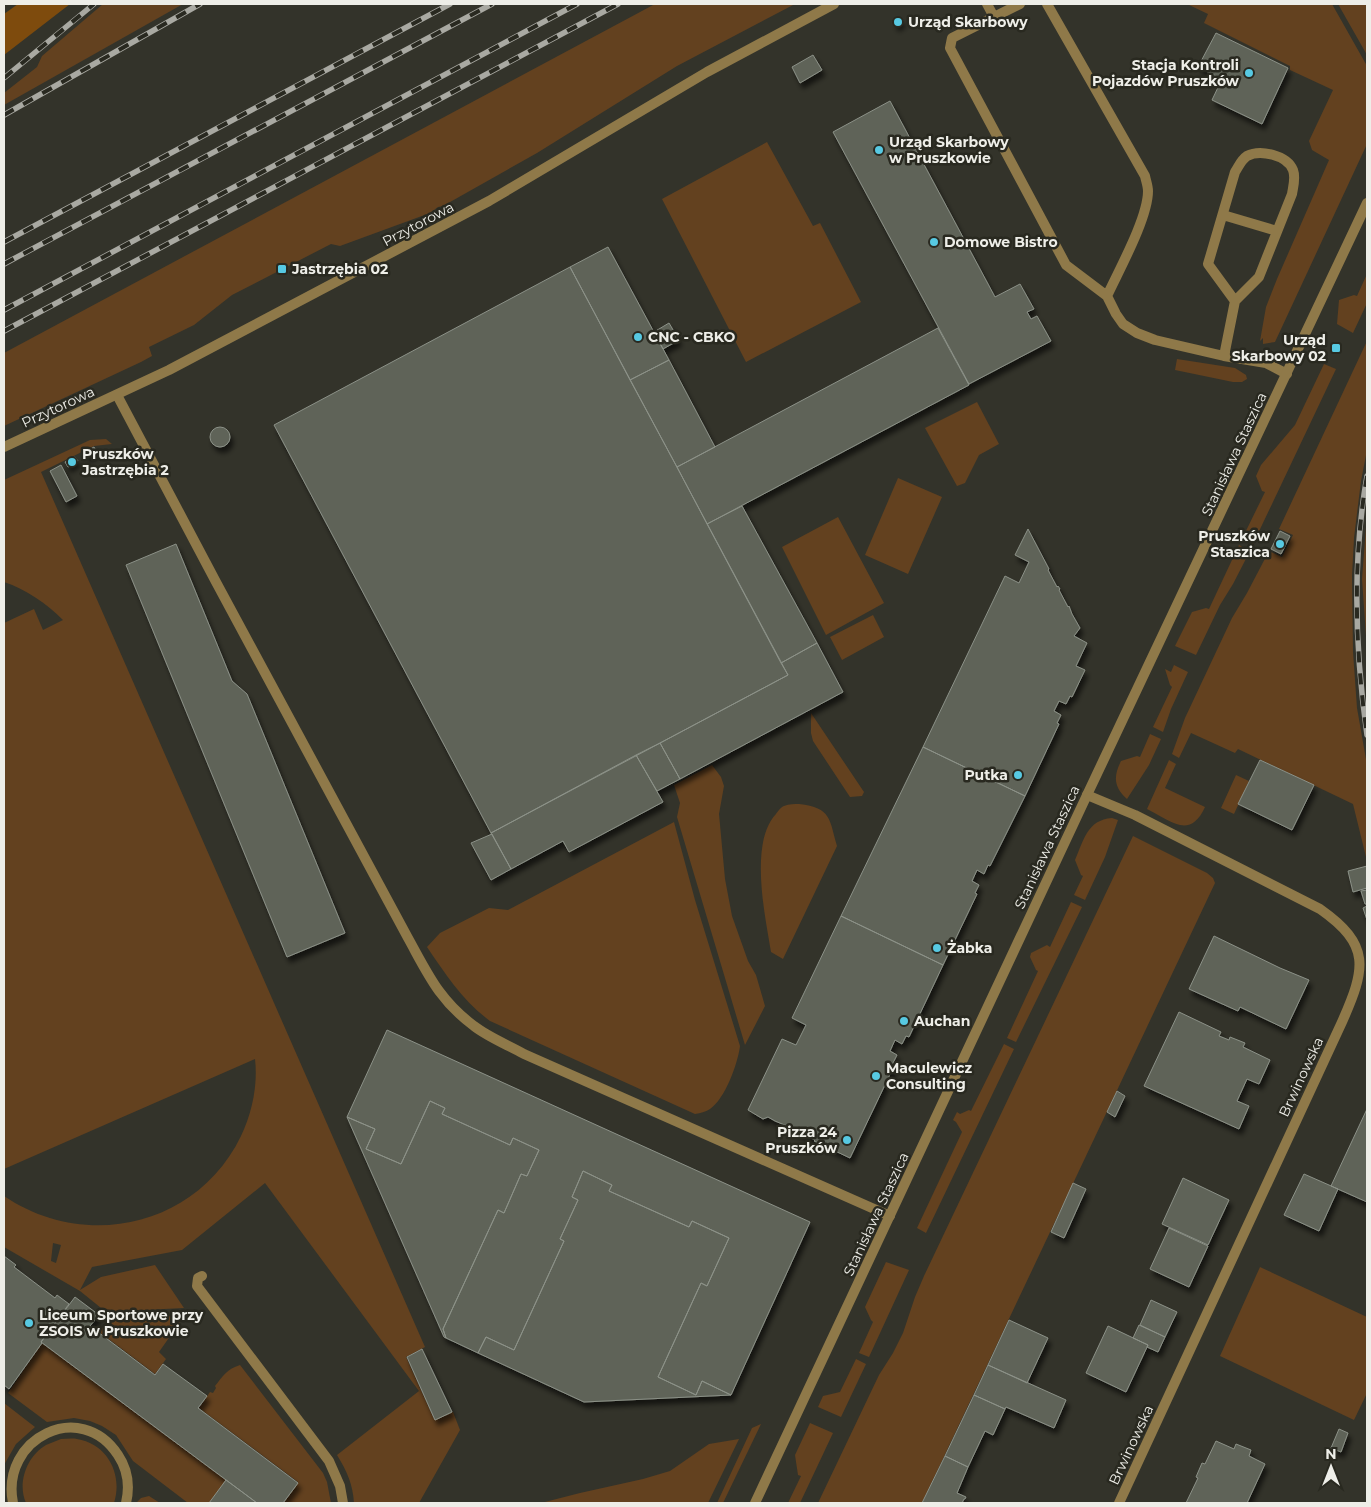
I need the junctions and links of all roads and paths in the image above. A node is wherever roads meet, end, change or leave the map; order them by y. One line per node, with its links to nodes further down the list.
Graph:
1 (834, 4): 13 (street, Przytorowa)
2 (987, 4): 5 (street)
3 (1020, 4): 5 (street)
4 (1047, 4): 9 (street)
5 (994, 17): 9 (street)
6 (1367, 203): 12 (street, Stanisława Staszica)
7 (1223, 215): 8 (street); 8 (street); 10 (street)
8 (1277, 232): 10 (street)
9 (1107, 296): 11 (street)
10 (1235, 301): 11 (street)
11 (1224, 356): 12 (street)
12 (1286, 374): 15 (street, Stanisława Staszica)
13 (117, 395): 14 (street, Przytorowa); 16 (street)
14 (4, 447)
15 (1087, 795): 16 (street, Stanisława Staszica); 22 (street, Brwinowska)
16 (890, 1216): 21 (street, Stanisława Staszica)
17 (202, 1276): 20 (street)
18 (9, 1496): 19 (street)
19 (126, 1503)
20 (343, 1503)
21 (755, 1503)
22 (1119, 1503)

